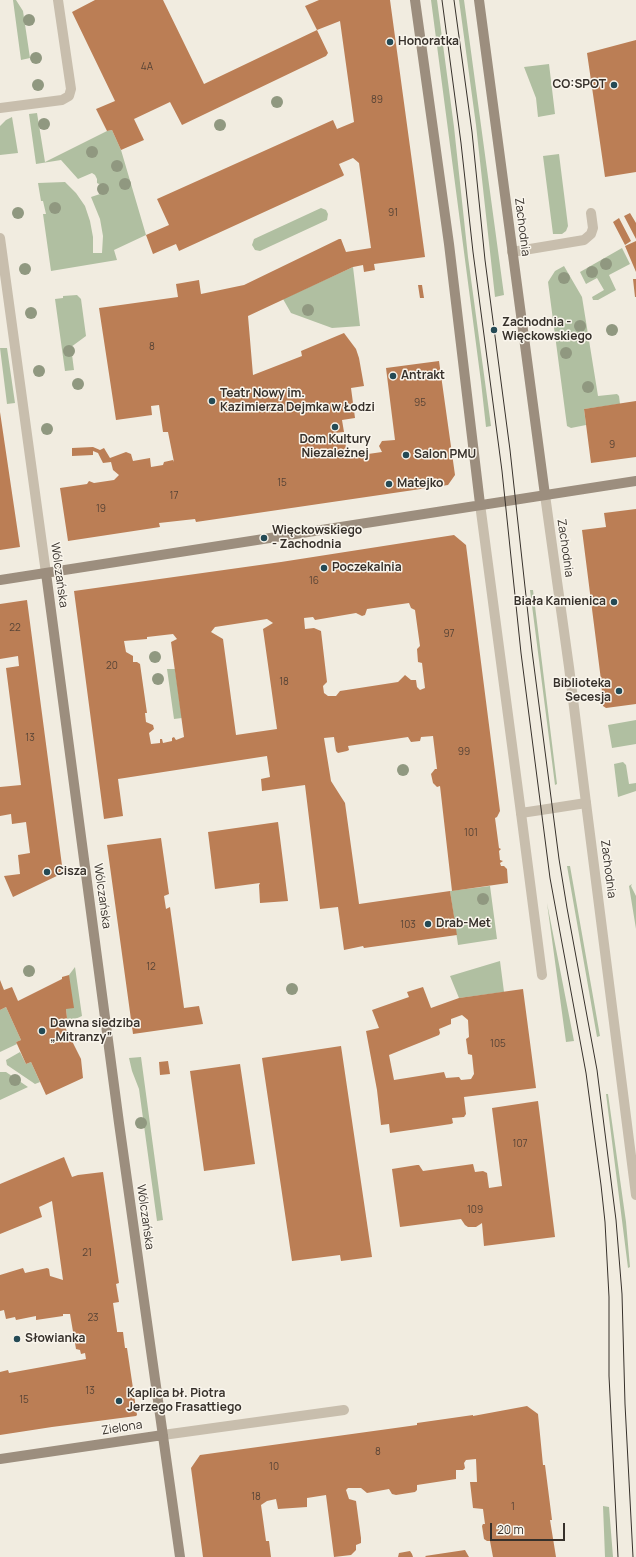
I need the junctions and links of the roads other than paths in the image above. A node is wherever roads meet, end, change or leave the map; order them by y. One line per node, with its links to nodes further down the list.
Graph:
1 (58, 0): 4 (street)
2 (416, 0): 10 (main road)
3 (479, 0): 7 (main road, Zachodnia)
4 (0, 108)
5 (591, 214): 7 (street)
6 (0, 238): 11 (street, Wólczańska)
7 (512, 252): 9 (main road, Zachodnia)
8 (636, 481): 9 (main road)
9 (545, 495): 10 (main road); 13 (street, Zachodnia)
10 (480, 504): 11 (main road); 14 (street)
11 (46, 573): 12 (main road); 18 (main road, Wólczańska)
12 (0, 580)
13 (586, 803): 14 (street); 16 (street, Zachodnia)
14 (520, 813): 15 (street)
15 (542, 975)
16 (636, 1195)
17 (344, 1410): 18 (street, Zielona)
18 (163, 1435): 19 (main road, Zielona); 20 (main road, Wólczańska)
19 (0, 1459)
20 (180, 1557)

